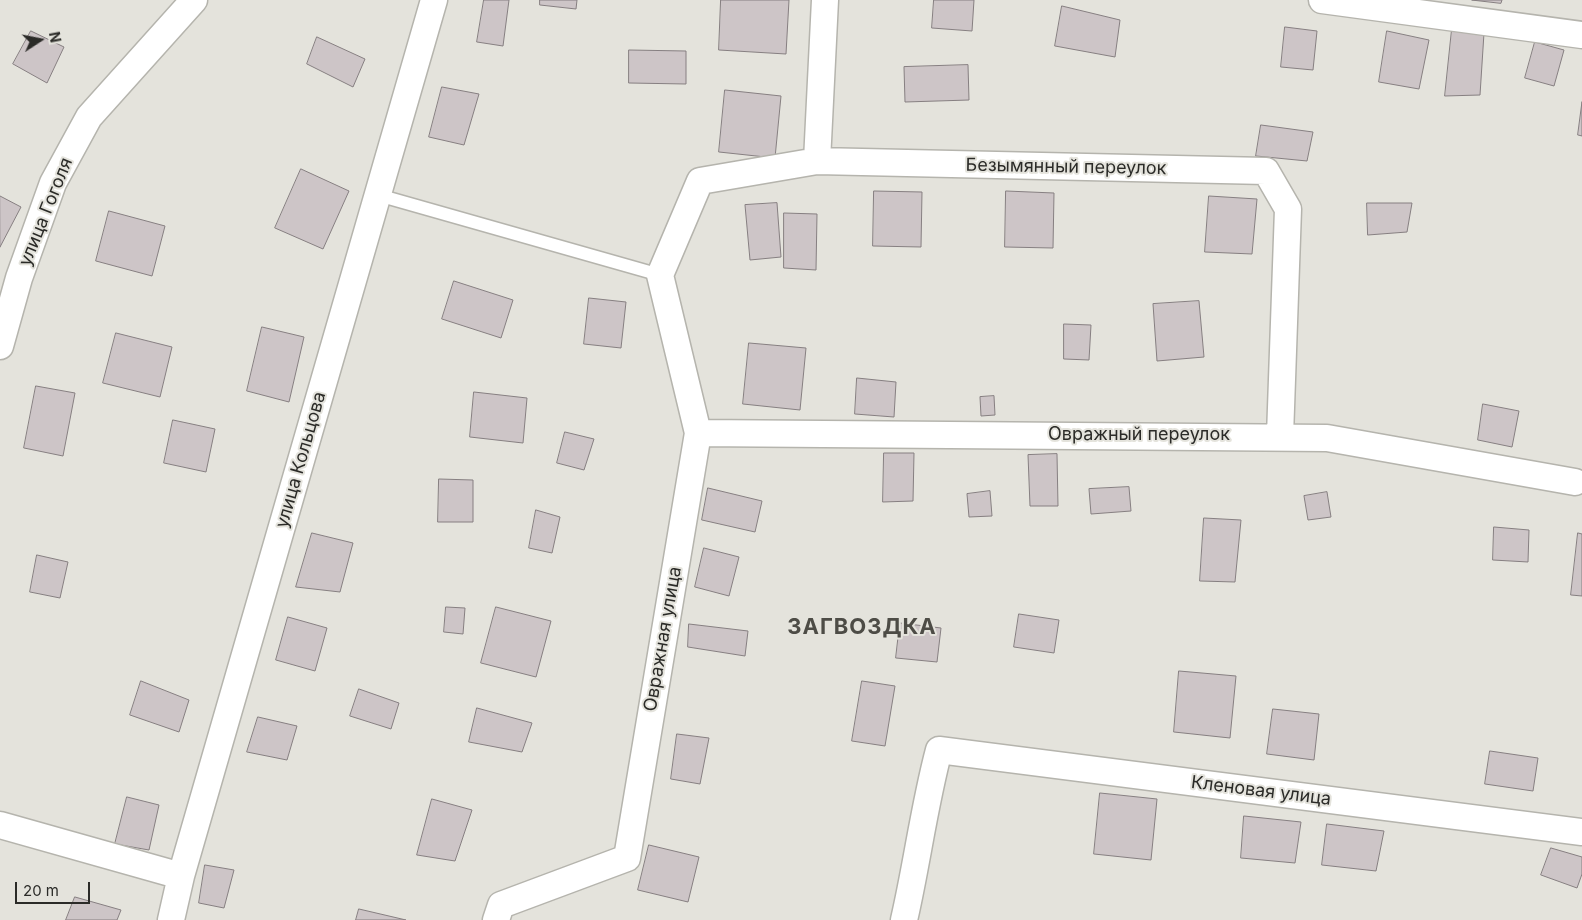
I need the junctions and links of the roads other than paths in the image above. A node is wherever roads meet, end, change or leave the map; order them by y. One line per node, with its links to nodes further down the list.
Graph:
1 (194, 0): 9 (street, улица Гоголя)
2 (434, 0): 7 (street, улица Кольцова)
3 (825, 0): 6 (street)
4 (1322, 0): 5 (street)
5 (1582, 35)
6 (816, 161): 8 (street, Безымянный переулок); 11 (street, Безымянный переулок)
7 (378, 195): 8 (lane); 15 (street, улица Кольцова)
8 (660, 275): 10 (street, Овражная улица)
9 (0, 346)
10 (698, 433): 11 (street, Овражный переулок); 17 (street, Овражная улица)
11 (1280, 436): 12 (street, Овражный переулок)
12 (1575, 482)
13 (0, 825): 15 (street)
14 (1582, 832): 18 (street, Кленовая улица)
15 (181, 876): 16 (street, улица Кольцова)
16 (171, 920)
17 (496, 920)
18 (904, 920)

